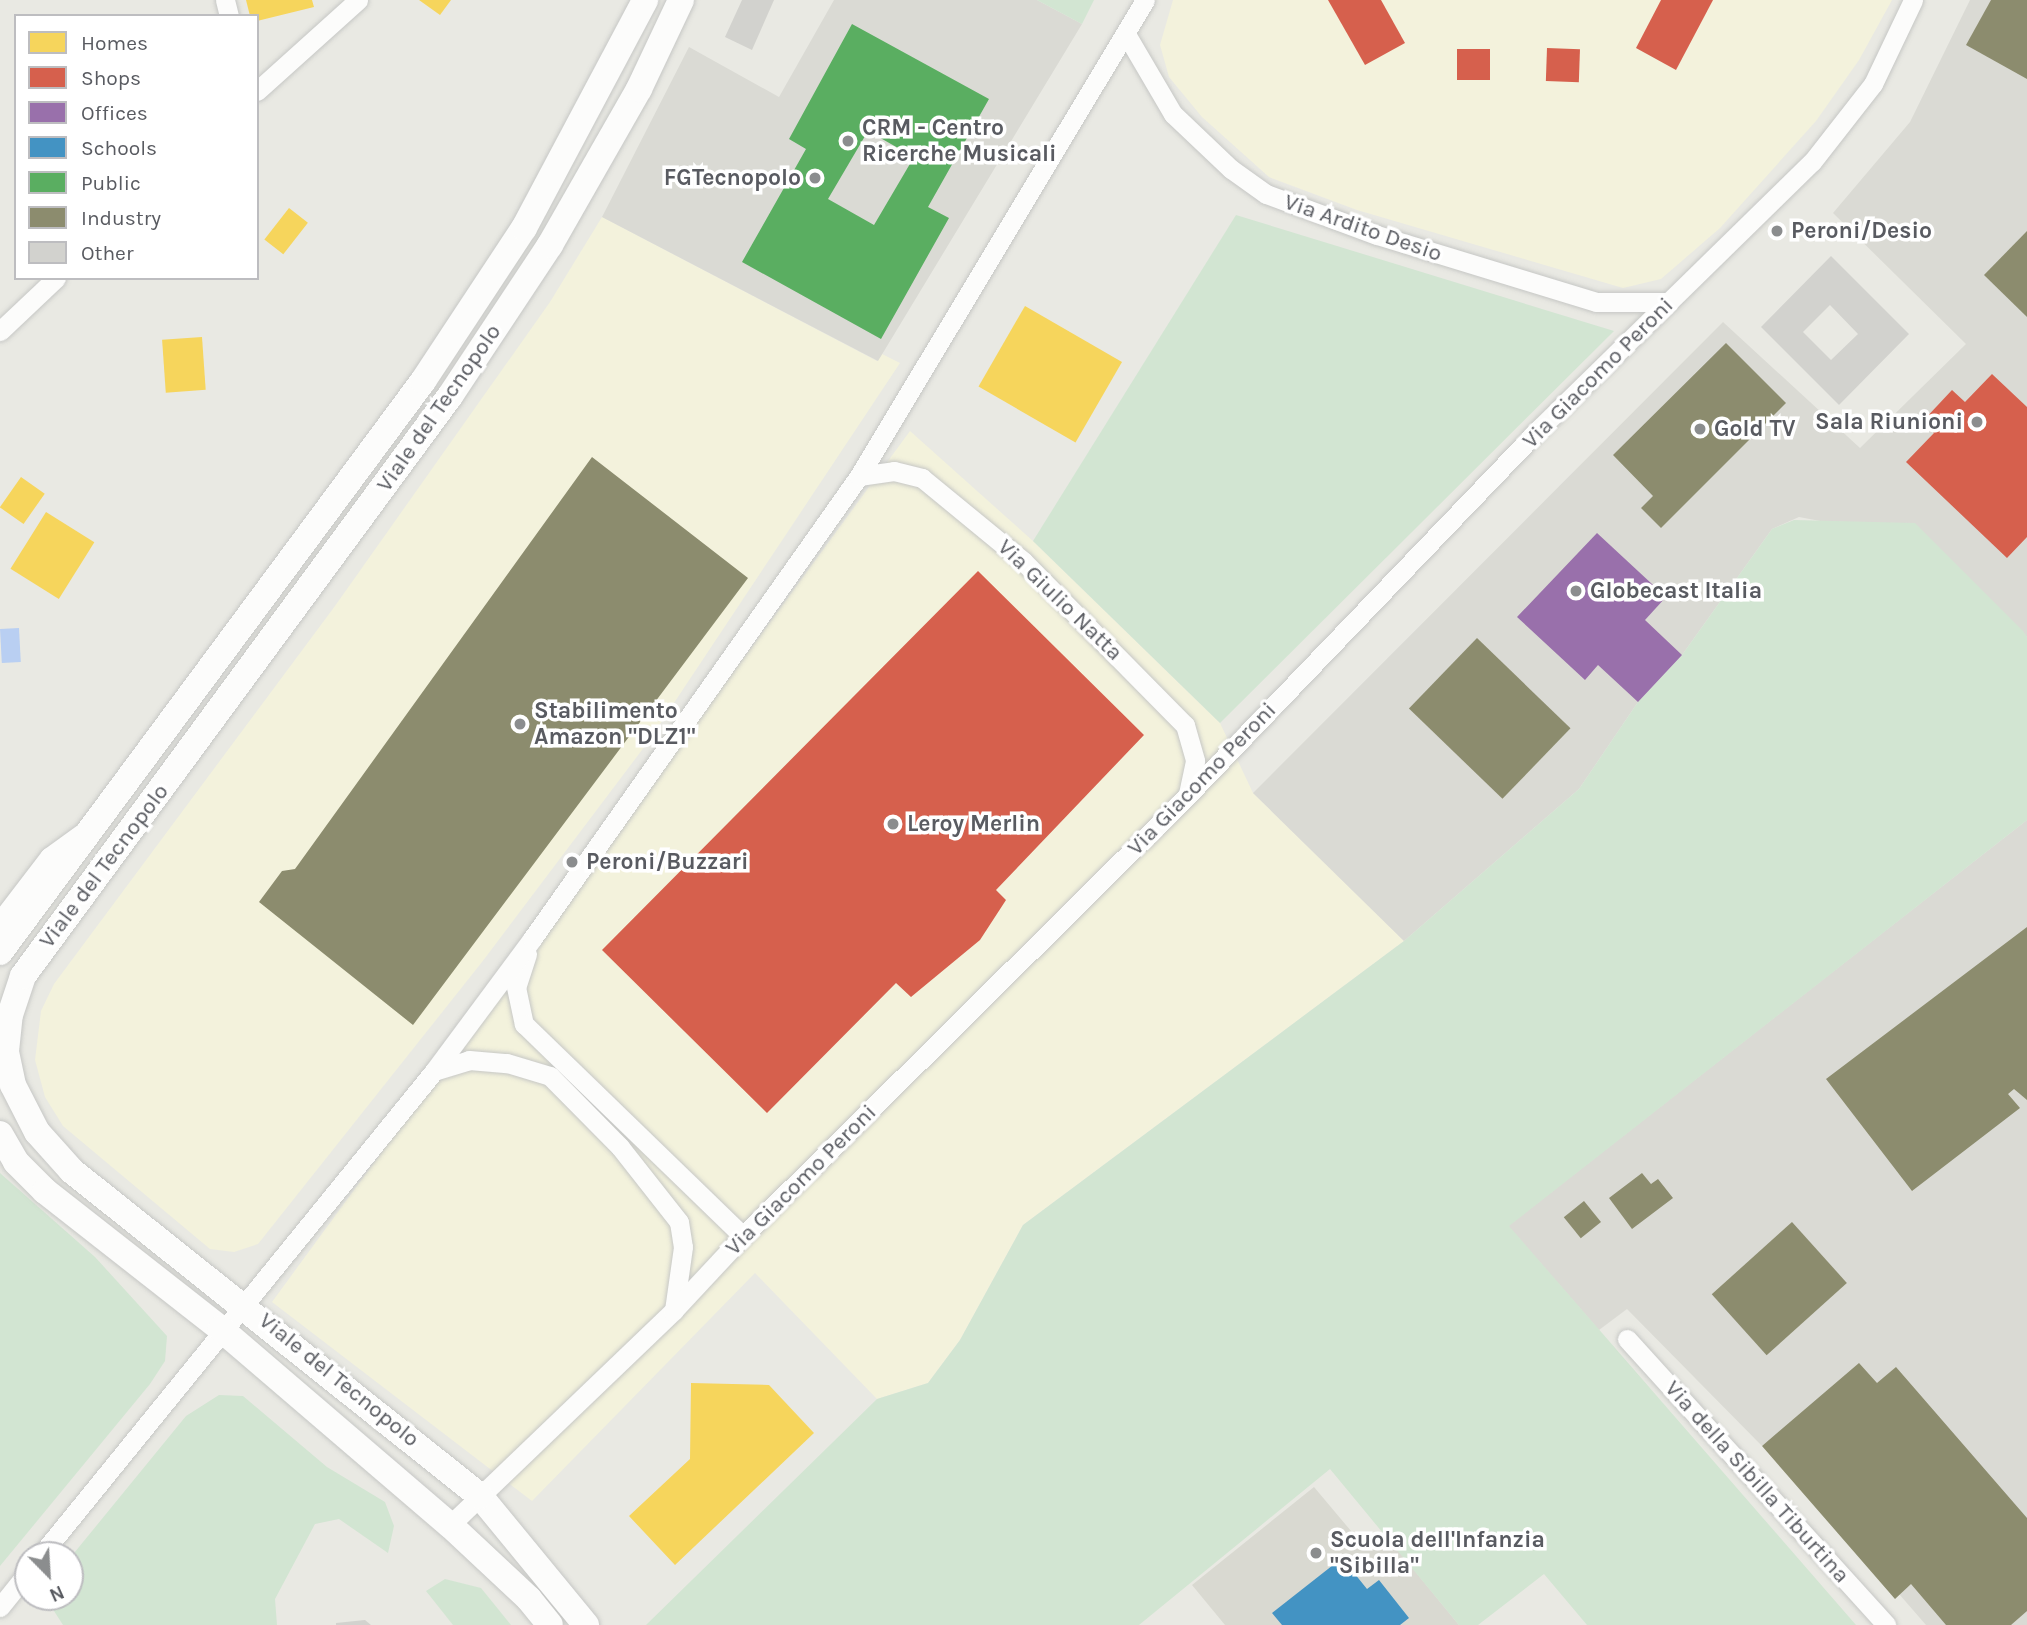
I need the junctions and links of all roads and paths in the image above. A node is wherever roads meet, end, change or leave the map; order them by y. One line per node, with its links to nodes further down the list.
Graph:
1 (358, 0): 7 (street)
2 (645, 0): 13 (main road, Viale del Tecnopolo)
3 (681, 0): 20 (main road, Viale del Tecnopolo)
4 (1144, 0): 6 (street)
5 (1913, 0): 9 (street, Via Giacomo Peroni)
6 (1126, 34): 9 (street, Via Ardito Desio); 11 (street)
7 (259, 88)
8 (54, 280): 10 (street)
9 (1669, 302): 12 (street, Via Giacomo Peroni)
10 (0, 331)
11 (859, 476): 12 (street, Via Giulio Natta); 15 (street)
12 (1188, 795): 19 (street, Via Giacomo Peroni)
13 (97, 822): 14 (street); 16 (main road, Viale del Tecnopolo)
14 (0, 921)
15 (531, 939): 17 (street); 19 (street)
16 (0, 951)
17 (434, 1071): 20 (street); 21 (street)
18 (0, 1134): 22 (main road, Viale del Tecnopolo)
19 (743, 1236): 21 (street, Via Giacomo Peroni)
20 (243, 1302): 22 (street); 24 (main road, Viale del Tecnopolo)
21 (674, 1311): 24 (street, Via Giacomo Peroni)
22 (221, 1329): 25 (main road, Viale del Tecnopolo); 26 (street)
23 (1627, 1339): 31 (street, Via della Sibilla Tiburtina)
24 (480, 1496): 25 (street, Via Giacomo Peroni); 30 (main road, Viale del Tecnopolo)
25 (450, 1525): 29 (main road, Viale del Tecnopolo)
26 (52, 1541)
27 (14, 1590): 28 (street)
28 (0, 1607)
29 (550, 1625)
30 (586, 1625)
31 (1886, 1625)

